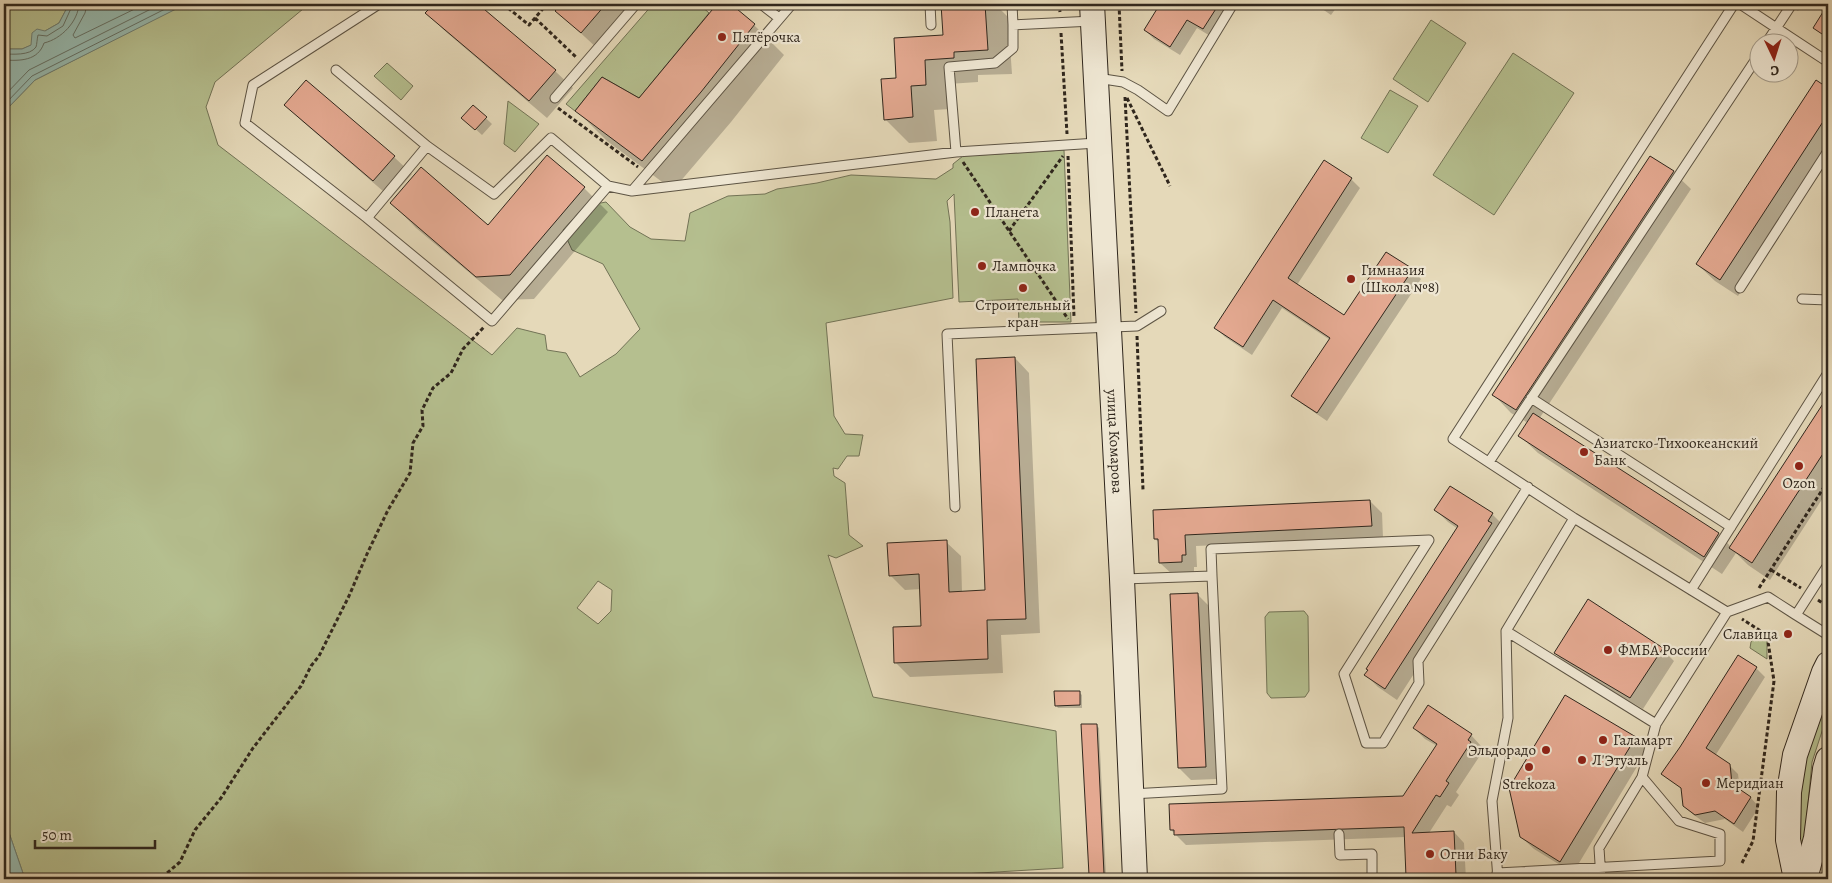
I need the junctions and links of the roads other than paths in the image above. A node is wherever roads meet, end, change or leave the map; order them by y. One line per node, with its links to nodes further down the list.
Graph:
1 (379, 4): 28 (lane)
2 (636, 4): 21 (lane)
3 (762, 4): 12 (lane)
4 (792, 4): 12 (lane)
5 (930, 4): 13 (lane)
6 (1012, 4): 14 (lane)
7 (1233, 4): 20 (lane)
8 (1734, 4): 36 (lane)
9 (1740, 4): 15 (lane)
10 (1792, 4): 15 (lane)
11 (1093, 12): 14 (lane); 20 (street, улица Комарова)
12 (780, 18): 27 (lane)
13 (931, 24)
14 (1013, 25): 25 (lane)
15 (1777, 28): 16 (lane); 17 (lane)
16 (1774, 32)
17 (1828, 62)
18 (1750, 69): 35 (lane)
19 (336, 70): 23 (lane)
20 (1097, 78): 22 (street, улица Комарова)
21 (555, 102)
22 (1100, 143): 25 (lane); 33 (street, улица Комарова)
23 (427, 146): 26 (lane); 28 (lane)
24 (1828, 151): 29 (lane)
25 (956, 152): 27 (lane)
26 (608, 186): 27 (lane); 28 (lane)
27 (632, 191)
28 (366, 218)
29 (1740, 288)
30 (1802, 299): 31 (lane)
31 (1828, 300)
32 (1161, 311): 33 (lane)
33 (1109, 327): 38 (lane); 43 (street, улица Комарова)
34 (1828, 373): 40 (lane)
35 (1531, 398): 36 (lane); 40 (lane)
36 (1489, 462): 37 (lane)
37 (1528, 487): 39 (lane); 42 (lane)
38 (955, 507)
39 (1574, 518): 44 (lane); 47 (lane)
40 (1731, 527): 44 (lane)
41 (1828, 565): 46 (lane)
42 (1212, 576): 43 (lane); 53 (lane)
43 (1122, 579): 53 (street, улица Комарова)
44 (1691, 590): 45 (lane)
45 (1727, 612): 46 (lane); 50 (lane)
46 (1796, 615): 48 (lane)
47 (1506, 631): 50 (lane); 56 (lane)
48 (1828, 635)
49 (1828, 664): 60 (street)
50 (1656, 724): 52 (lane)
51 (1828, 759): 61 (street)
52 (1642, 776): 55 (lane); 55 (lane)
53 (1131, 794): 57 (street, улица Комарова)
54 (1339, 834): 58 (lane)
55 (1600, 868): 56 (lane); 59 (lane)
56 (1497, 876)
57 (1135, 879)
58 (1372, 879)
59 (1601, 879)
60 (1796, 879)
61 (1805, 879)

